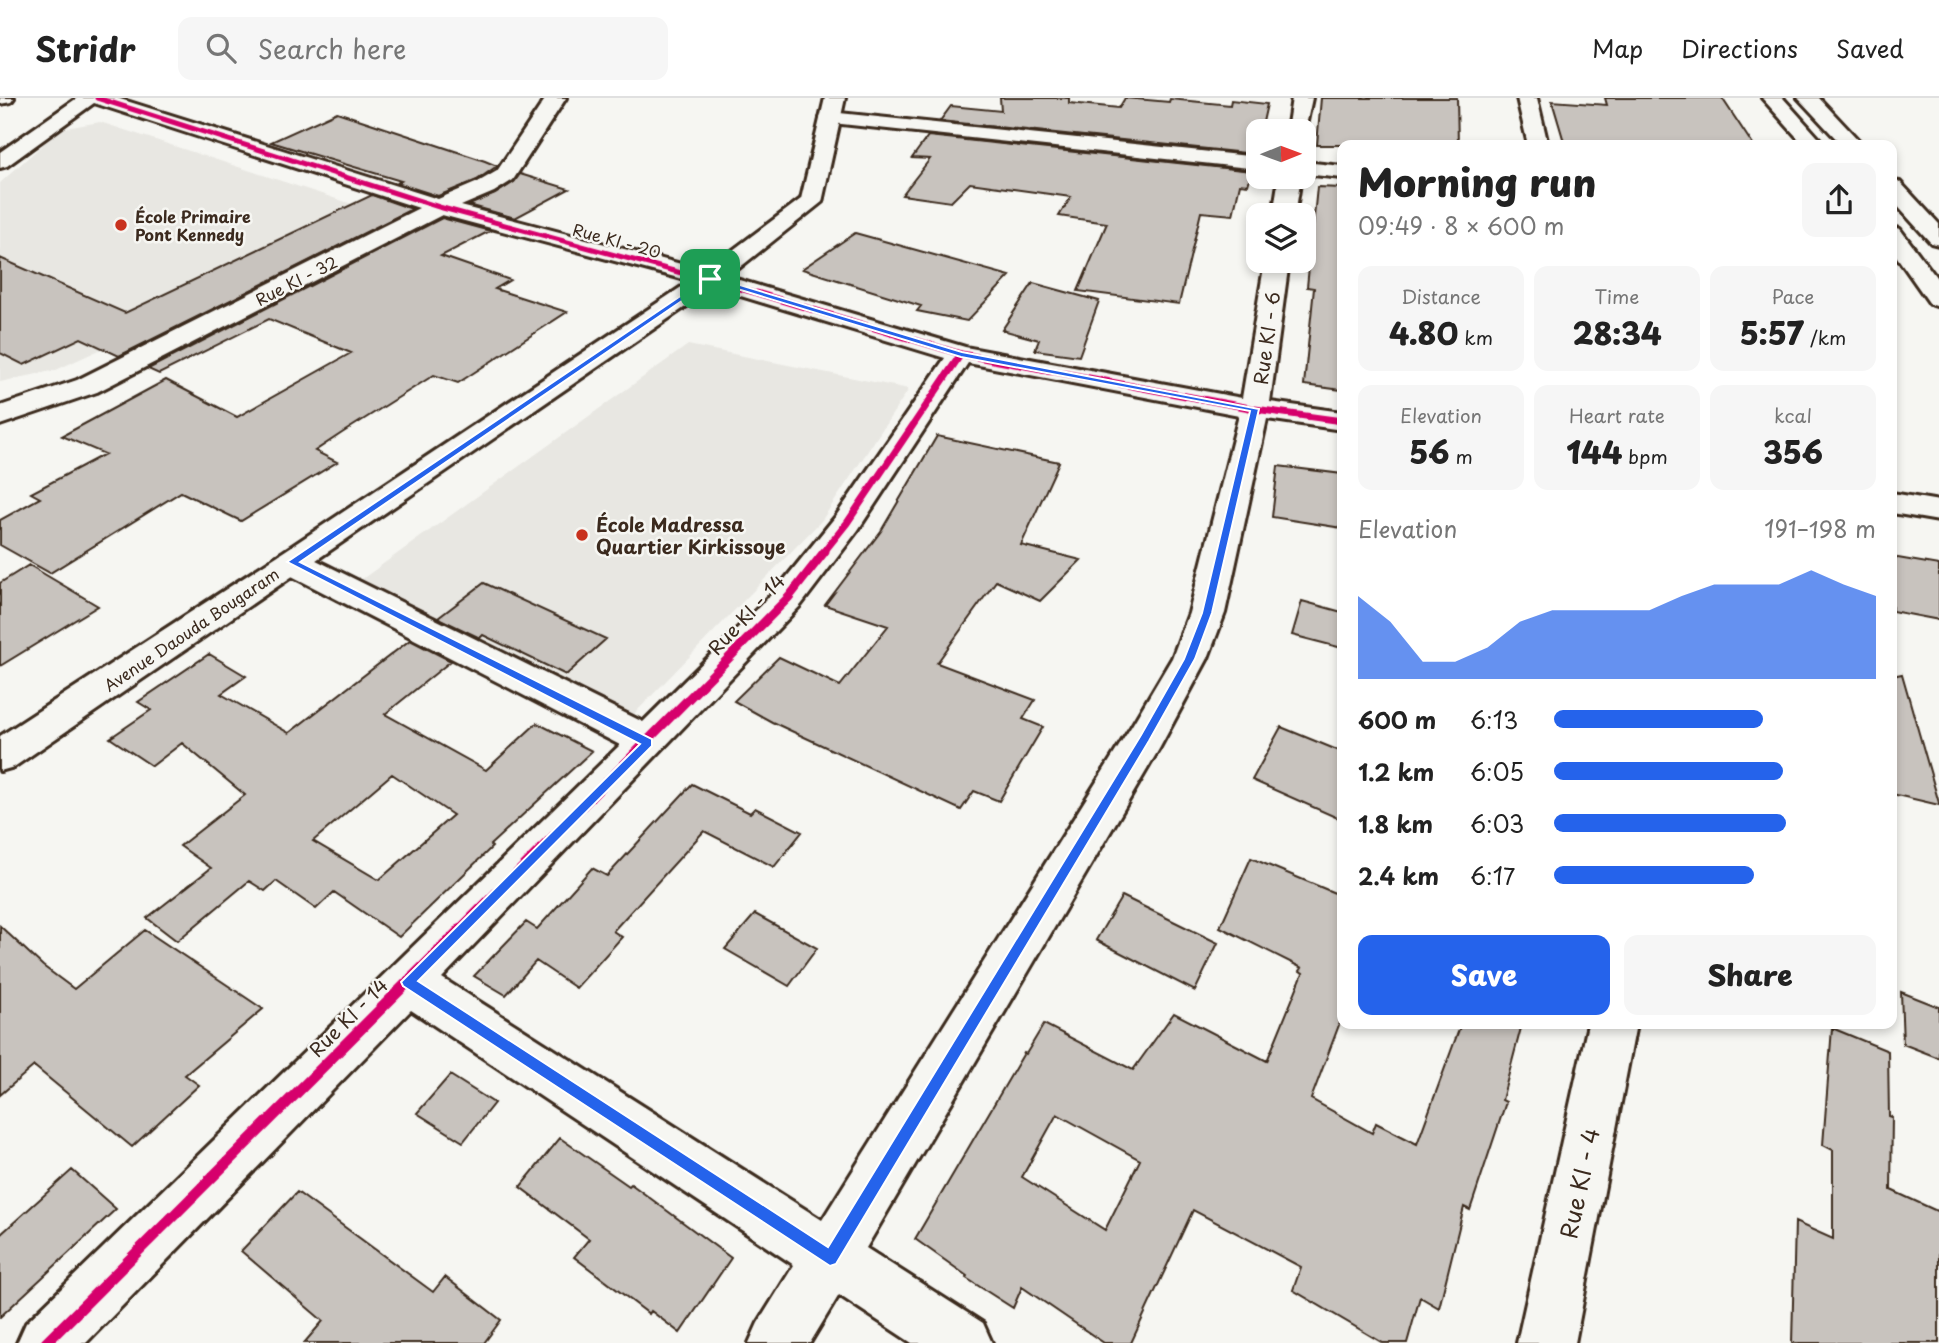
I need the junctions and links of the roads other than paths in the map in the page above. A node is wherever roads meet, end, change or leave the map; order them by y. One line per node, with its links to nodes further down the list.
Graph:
1 (89, 98): 14 (main road)
2 (97, 98): 18 (main road, Rue KI - 20)
3 (556, 98): 18 (main road, Rue KI - 32)
4 (1302, 98): 9 (main road)
5 (1527, 98): 10 (main road)
6 (1772, 98): 11 (main road)
7 (1808, 98): 12 (main road)
8 (832, 108): 13 (main road); 22 (main road, Avenue Daouda Bougaram)
9 (1299, 119)
10 (1537, 140)
11 (1810, 140)
12 (1848, 140)
13 (1246, 161)
14 (0, 162)
15 (1316, 169): 16 (main road)
16 (1337, 171)
17 (1897, 192): 19 (main road)
18 (439, 207): 22 (main road, Rue KI - 20); 26 (main road, Rue KI - 32)
19 (1939, 238)
20 (1897, 241): 23 (main road)
21 (1275, 273): 25 (main road, Rue KI - 6)
22 (710, 279): 24 (main road, Rue KI - 20); 30 (main road, Avenue Daouda Bougaram)
23 (1939, 299)
24 (961, 354): 25 (main road, Rue KI - 20); 31 (main road, Rue KI - 14)
25 (1255, 409): 27 (main road, Rue KI - 20); 35 (main road, Rue KI - 6)
26 (0, 416)
27 (1337, 420)
28 (1897, 504): 29 (main road)
29 (1939, 511)
30 (292, 562): 31 (main road); 32 (main road, Avenue Daouda Bougaram)
31 (648, 743): 33 (main road, Rue KI - 14)
32 (0, 756)
33 (408, 982): 35 (main road); 36 (main road, Rue KI - 14)
34 (1611, 1029): 39 (main road, Rue KI - 4)
35 (830, 1258): 37 (main road, Rue KI - 6); 38 (main road)
36 (46, 1343)
37 (778, 1343)
38 (963, 1343)
39 (1546, 1343)

